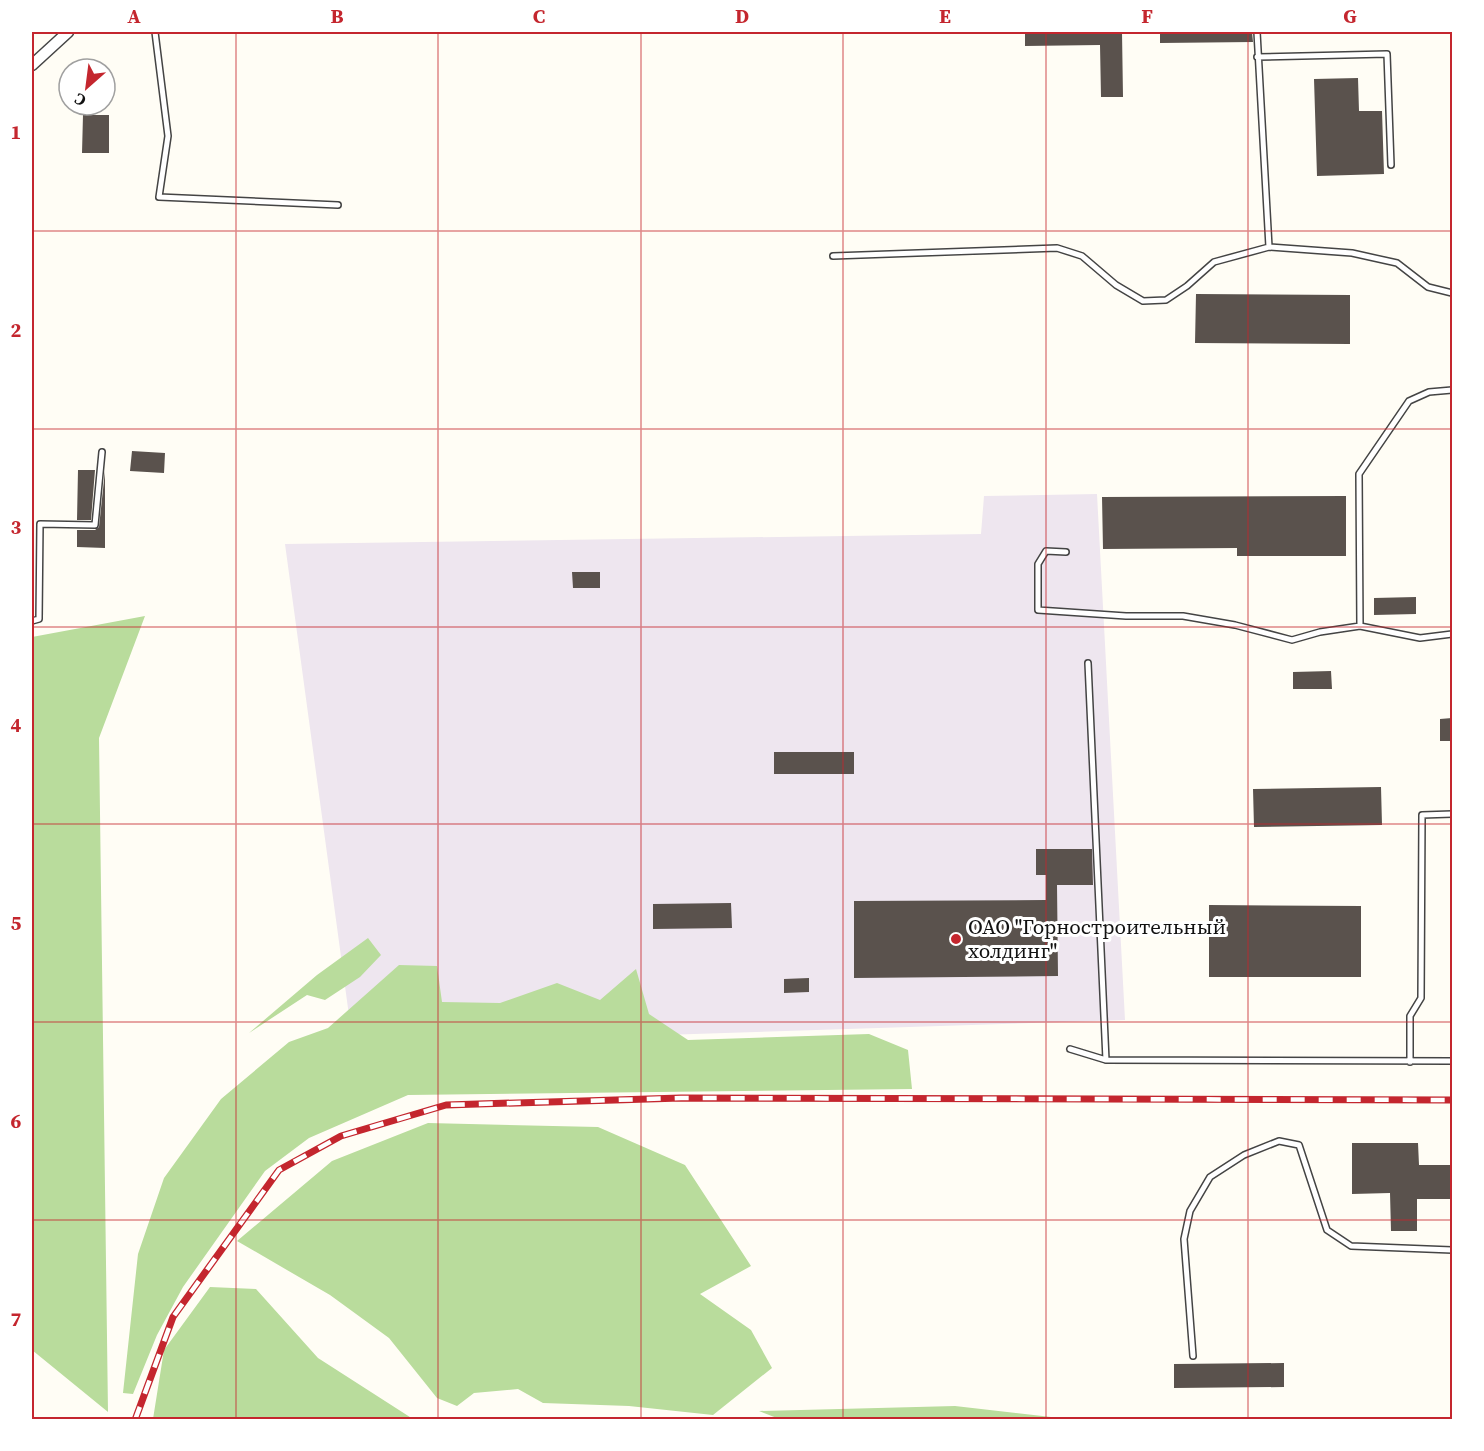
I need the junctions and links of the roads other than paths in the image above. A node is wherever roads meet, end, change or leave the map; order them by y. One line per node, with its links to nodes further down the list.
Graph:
1 (68, 32): 5 (street)
2 (155, 32): 7 (lane)
3 (1257, 32): 4 (lane)
4 (1257, 57): 6 (lane); 8 (lane)
5 (32, 65)
6 (1391, 165)
7 (338, 206)
8 (1269, 248): 9 (lane); 10 (lane)
9 (833, 256)
10 (1452, 293)
11 (1452, 390): 15 (lane)
12 (102, 452): 14 (lane)
13 (1066, 552): 15 (lane)
14 (32, 621)
15 (1360, 626): 16 (lane)
16 (1452, 634)
17 (1088, 663): 20 (lane)
18 (1452, 814): 22 (lane)
19 (1070, 1049): 20 (lane)
20 (1106, 1060): 22 (lane)
21 (1452, 1061): 22 (lane)
22 (1410, 1062)
23 (1452, 1250): 24 (lane)
24 (1193, 1356)

